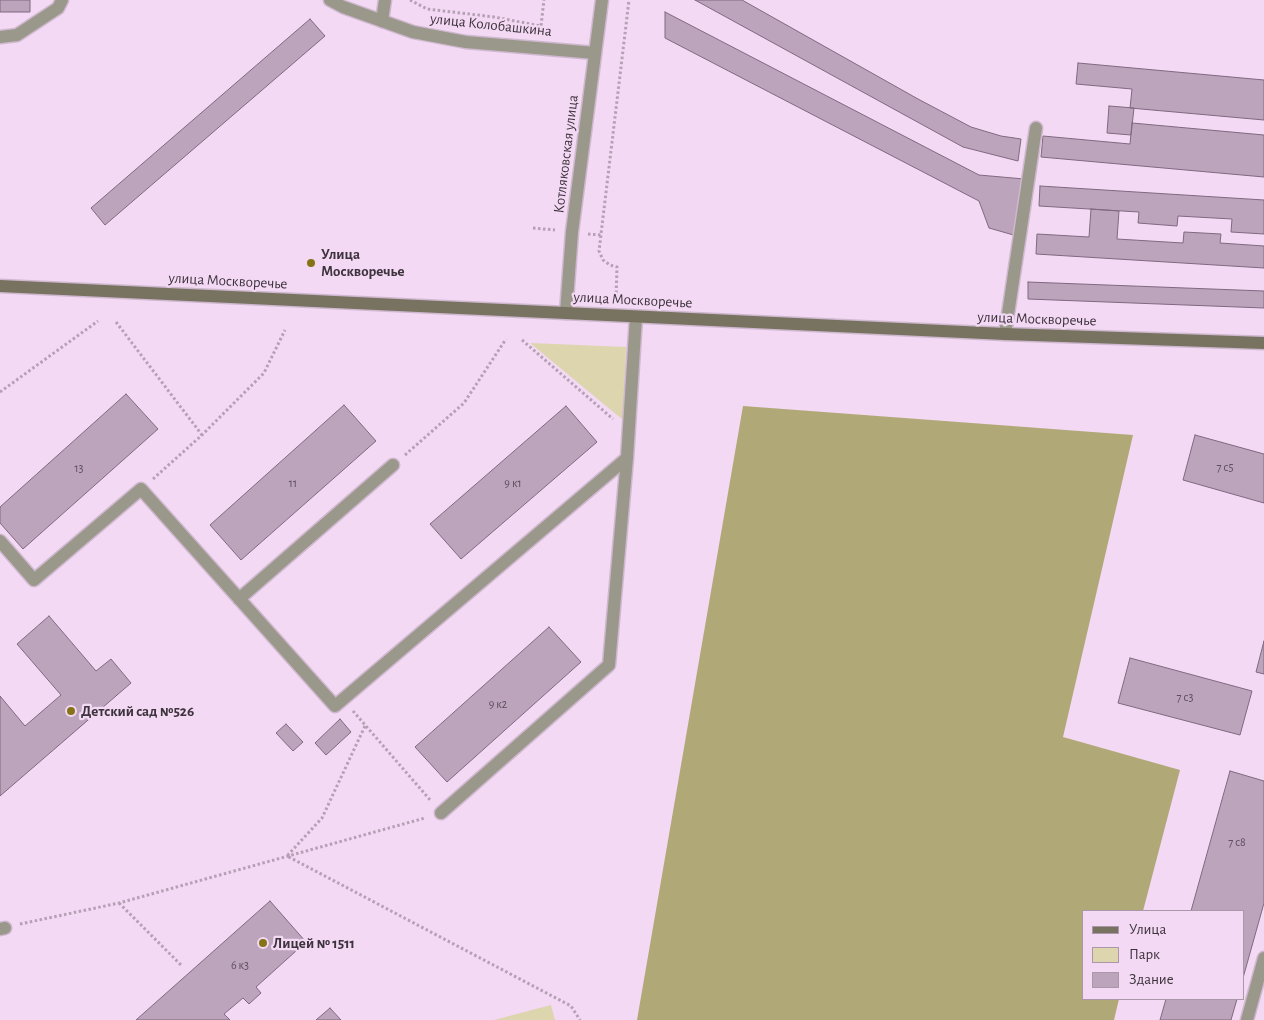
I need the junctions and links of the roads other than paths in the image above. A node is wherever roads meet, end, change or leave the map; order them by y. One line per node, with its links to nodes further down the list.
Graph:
1 (62, 0): 6 (street)
2 (330, 0): 5 (street, улица Колобашкина)
3 (385, 0): 5 (street)
4 (602, 0): 7 (street, Котляковская улица)
5 (382, 21): 7 (street, улица Колобашкина)
6 (0, 37)
7 (595, 53): 10 (street, Котляковская улица)
8 (1036, 128): 12 (street)
9 (0, 286): 10 (main road, улица Москворечье)
10 (566, 313): 11 (main road, улица Москворечье)
11 (636, 317): 12 (main road, улица Москворечье); 14 (street)
12 (1006, 334): 13 (main road, улица Москворечье)
13 (1264, 343)
14 (627, 458): 17 (street); 18 (street)
15 (393, 465): 17 (street)
16 (0, 541): 17 (street)
17 (239, 599)
18 (441, 813)
19 (1264, 958): 20 (street)
20 (1247, 1020)

